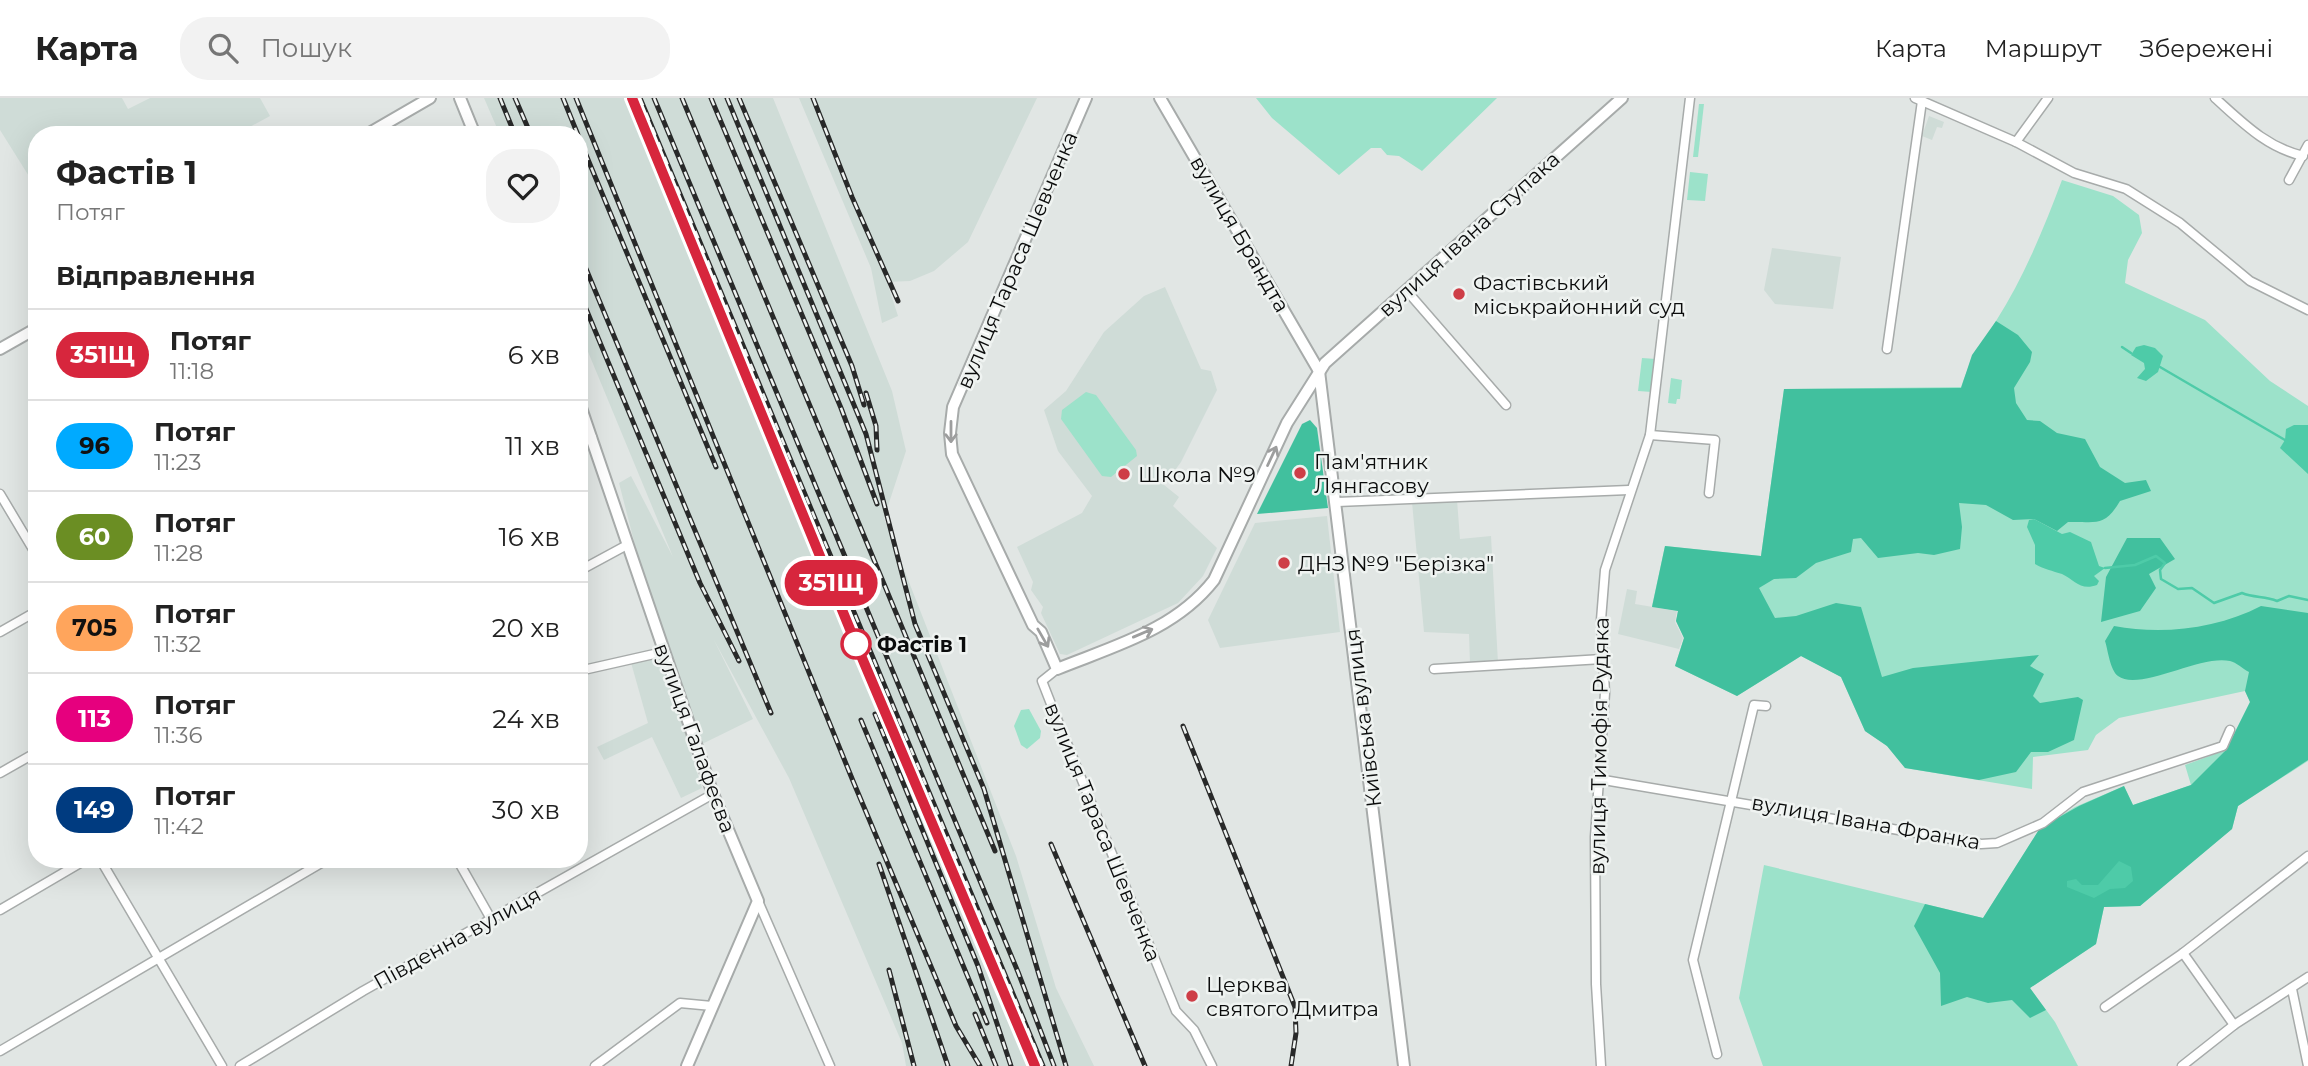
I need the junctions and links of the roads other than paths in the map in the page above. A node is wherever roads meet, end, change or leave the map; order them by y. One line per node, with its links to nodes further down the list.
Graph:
1 (430, 98): 10 (street)
2 (460, 98): 11 (street)
3 (1086, 98): 39 (street, вулиця Тараса Шевченка, one-way to 39)
4 (1160, 98): 21 (street, вулиця Брандта)
5 (1622, 98): 16 (street, вулиця Івана Ступака)
6 (1690, 98): 24 (street, вулиця Тимофія Рудяка)
7 (2048, 98): 12 (street)
8 (2215, 98): 14 (street)
9 (1918, 99): 12 (street); 20 (street)
10 (382, 126)
11 (471, 126)
12 (2016, 142): 17 (street)
13 (2308, 145): 14 (street)
14 (2303, 156): 15 (street)
15 (2289, 180)
16 (1406, 290): 21 (street, вулиця Івана Ступака); 22 (street)
17 (2308, 310)
18 (28, 333): 19 (street)
19 (0, 349)
20 (1887, 349)
21 (1319, 371): 30 (street, Київська вулиця); 39 (street, вулиця Івана Ступака, one-way to 21)
22 (1506, 405)
23 (588, 426): 25 (street, вулиця Галафеєва)
24 (1650, 435): 27 (street, вулиця Тимофія Рудяка); 28 (street)
25 (592, 437): 26 (street); 33 (street, вулиця Галафеєва)
26 (588, 439)
27 (1629, 490): 30 (street); 38 (street, вулиця Тимофія Рудяка)
28 (1709, 493)
29 (0, 494): 31 (street)
30 (1337, 502): 74 (street, Київська вулиця)
31 (3, 505): 32 (street)
32 (28, 542)
33 (627, 545): 34 (street); 37 (street, вулиця Галафеєва)
34 (588, 567)
35 (28, 616): 36 (street)
36 (0, 632)
37 (663, 652): 40 (street); 47 (street, вулиця Галафеєва)
38 (1602, 659): 41 (street); 46 (street, вулиця Тимофія Рудяка)
39 (1057, 668): 73 (street, вулиця Тараса Шевченка)
40 (588, 669)
41 (1434, 669)
42 (1766, 706): 48 (street)
43 (2230, 730): 48 (street, вулиця Івана Франка)
44 (28, 756): 45 (street)
45 (0, 773)
46 (1598, 779): 48 (street, вулиця Івана Франка); 75 (street, вулиця Тимофія Рудяка)
47 (713, 794): 50 (street, Південна вулиця); 56 (street, вулиця Галафеєва)
48 (1731, 799): 67 (street)
49 (2308, 856): 59 (street)
50 (588, 864)
51 (72, 868): 57 (street)
52 (105, 868): 60 (street)
53 (312, 868): 60 (street)
54 (462, 868): 58 (street)
55 (582, 868): 58 (street, Південна вулиця)
56 (758, 901): 63 (street); 72 (street, вулиця Галафеєва)
57 (0, 910)
58 (491, 919): 69 (street, Південна вулиця)
59 (2183, 953): 64 (street); 65 (street)
60 (158, 957): 66 (street); 68 (street)
61 (2308, 977): 62 (street)
62 (2292, 989): 65 (street); 77 (street)
63 (712, 1006): 70 (street); 71 (street)
64 (2105, 1007)
65 (2234, 1025): 76 (street)
66 (0, 1051)
67 (1717, 1054)
68 (222, 1066)
69 (240, 1066)
70 (595, 1066)
71 (687, 1066)
72 (830, 1066)
73 (1212, 1066)
74 (1404, 1066)
75 (1601, 1066)
76 (2182, 1066)
77 (2308, 1066)

